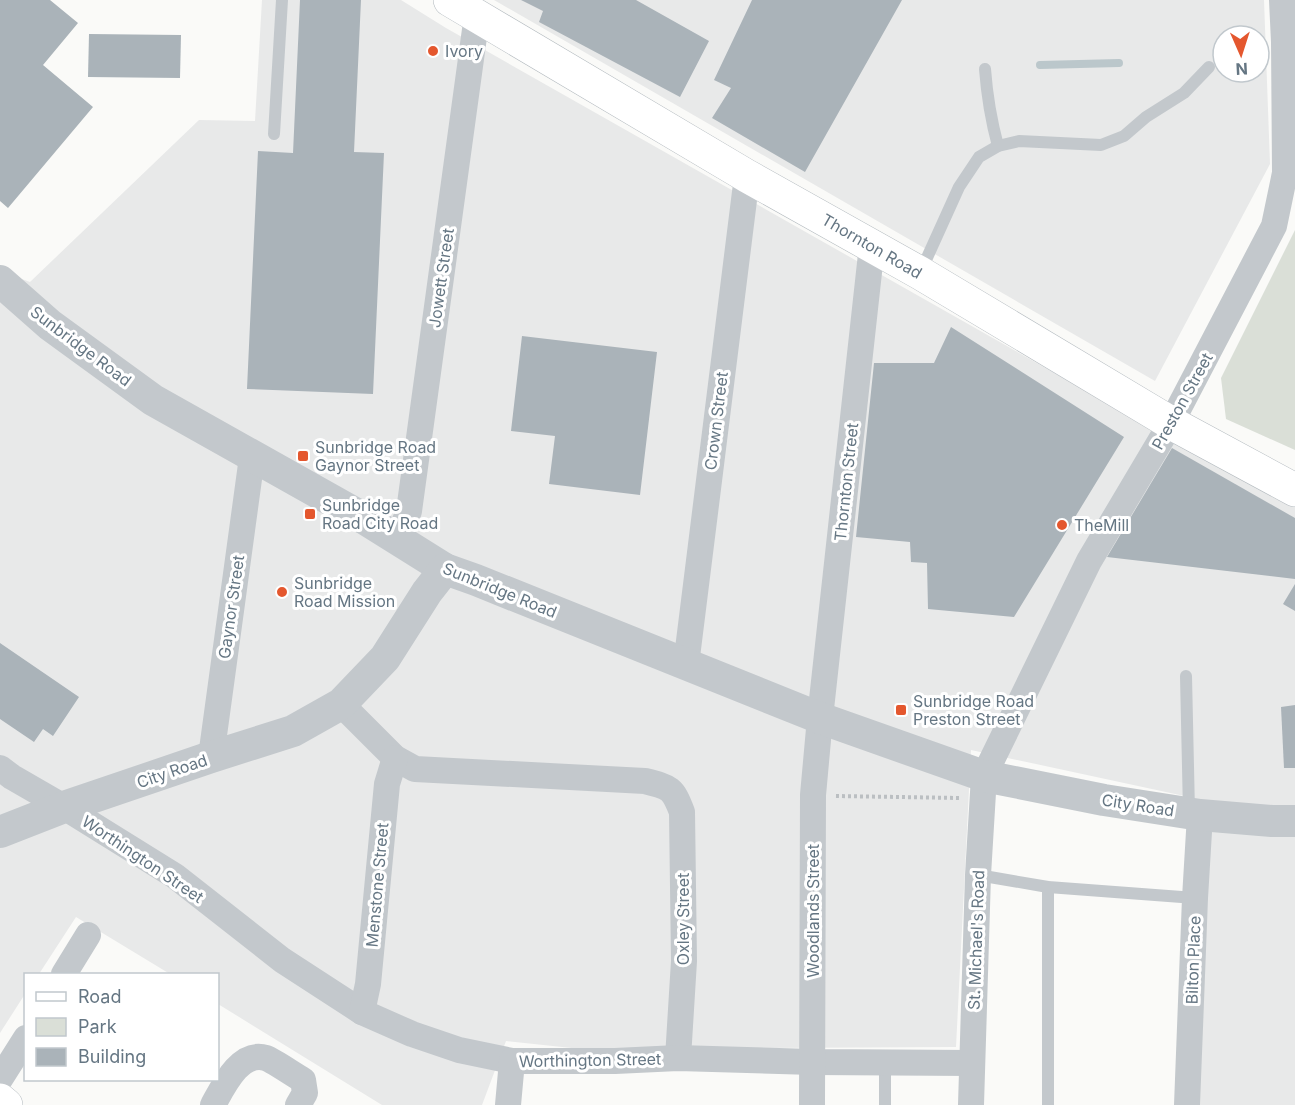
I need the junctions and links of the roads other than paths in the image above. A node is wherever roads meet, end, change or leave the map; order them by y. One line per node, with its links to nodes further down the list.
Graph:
1 (282, 0): 6 (lane)
2 (1282, 0): 12 (street, Preston Street)
3 (464, 8): 8 (main road, Thornton Road); 15 (street, Jowett Street)
4 (1209, 67): 7 (lane)
5 (985, 69): 7 (lane)
6 (274, 134)
7 (998, 146): 10 (lane)
8 (747, 176): 9 (main road, Thornton Road); 17 (street, Crown Street)
9 (872, 245): 10 (main road, Thornton Road); 20 (street, Thornton Street)
10 (920, 273): 12 (main road, Thornton Road)
11 (0, 281): 13 (street, Sunbridge Road)
12 (1171, 423): 14 (main road, Thornton Road); 24 (street, Preston Street)
13 (252, 457): 15 (street, Sunbridge Road); 21 (street, Gaynor Street)
14 (1295, 490)
15 (398, 538): 16 (street, Sunbridge Road)
16 (445, 569): 17 (street, Sunbridge Road); 19 (street, City Road)
17 (686, 664): 20 (street, Sunbridge Road)
18 (1186, 676): 26 (lane)
19 (341, 704): 21 (street, City Road); 22 (street)
20 (820, 718): 24 (street, Sunbridge Road); 38 (street, Woodlands Street)
21 (211, 757): 25 (street, City Road)
22 (395, 758): 34 (street, Menstone Street); 36 (street, Oxley Street)
23 (0, 768): 25 (street, Worthington Street)
24 (983, 787): 26 (street, City Road); 29 (street, St. Michael's Road)
25 (64, 807): 28 (street, City Road); 34 (street, Worthington Street)
26 (1194, 814): 27 (street, City Road); 31 (street, Bilton Place)
27 (1295, 820)
28 (0, 832)
29 (978, 875): 30 (lane); 40 (street, St. Michael's Road)
30 (1048, 887): 31 (lane); 51 (lane)
31 (1195, 898): 52 (street, Bilton Place)
32 (88, 936): 33 (street)
33 (65, 973)
34 (362, 1012): 37 (street, Worthington Street)
35 (24, 1041): 42 (street)
36 (678, 1058): 37 (street, Worthington Street); 38 (street, Worthington Street)
37 (512, 1061): 47 (street)
38 (813, 1062): 39 (street, Worthington Street); 48 (street, Woodlands Street)
39 (885, 1063): 40 (street, Worthington Street); 49 (lane)
40 (972, 1063): 50 (street, St. Michael's Road)
41 (224, 1071): 45 (street); 46 (street)
42 (0, 1079)
43 (0, 1100): 44 (main road)
44 (6, 1105)
45 (213, 1105)
46 (298, 1105)
47 (508, 1105)
48 (812, 1105)
49 (885, 1105)
50 (971, 1105)
51 (1048, 1105)
52 (1187, 1105)

